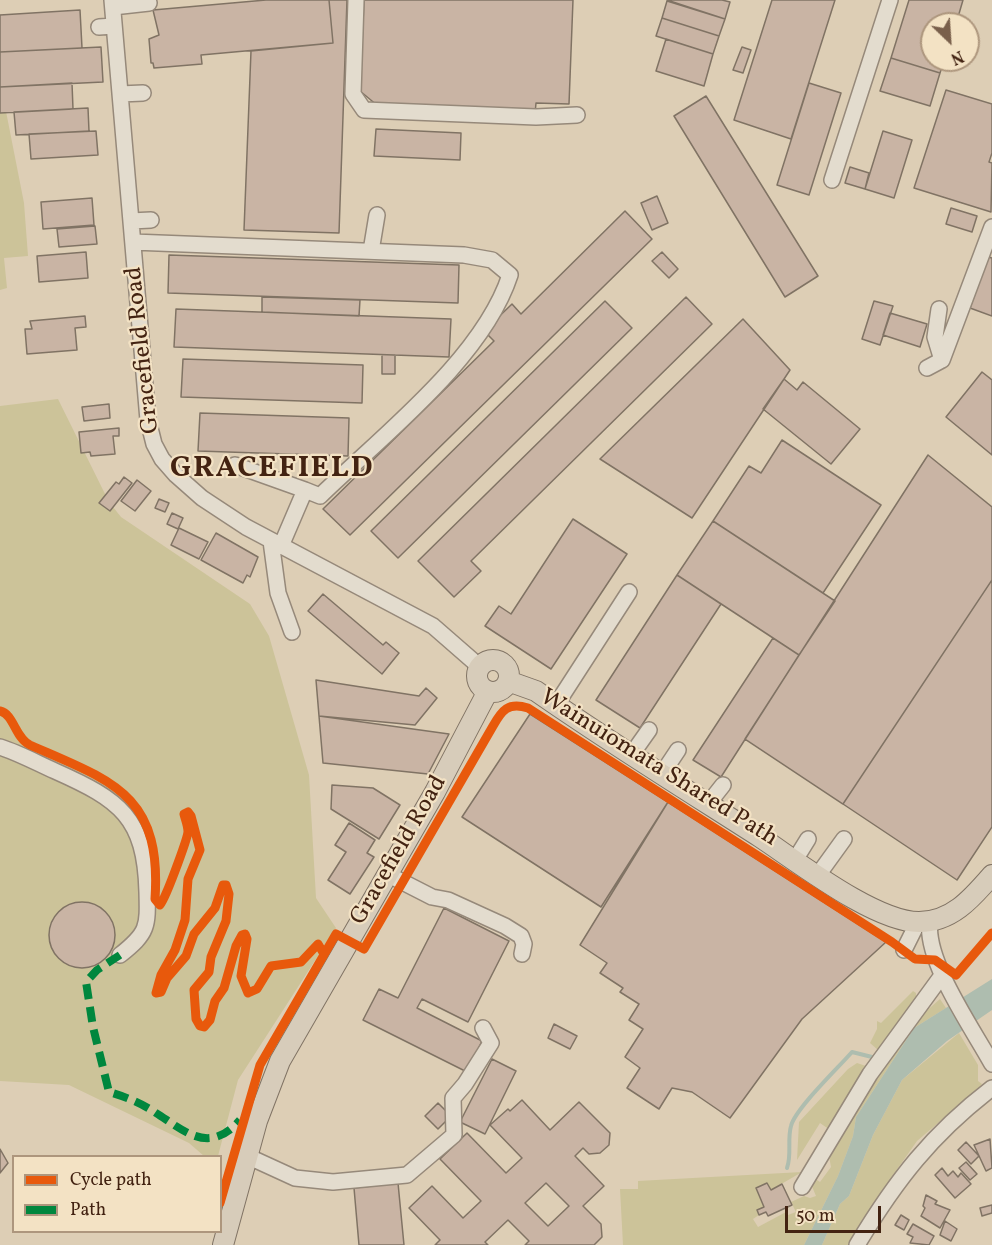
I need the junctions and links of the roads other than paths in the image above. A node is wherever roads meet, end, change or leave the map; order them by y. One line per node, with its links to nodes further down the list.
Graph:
1 (356, 0): 9 (street)
2 (890, 0): 10 (street)
3 (112, 3): 4 (street); 5 (street, Gracefield Road)
4 (149, 3)
5 (114, 26): 6 (street); 8 (street, Gracefield Road)
6 (99, 27)
7 (143, 93): 8 (street)
8 (120, 94): 13 (street, Gracefield Road)
9 (577, 115)
10 (832, 180)
11 (377, 215): 16 (street)
12 (151, 220): 13 (street)
13 (131, 221): 15 (street, Gracefield Road)
14 (992, 227): 18 (street)
15 (133, 242): 16 (street); 22 (street, Gracefield Road)
16 (371, 251): 21 (street)
17 (939, 309): 18 (street)
18 (942, 360): 19 (street)
19 (927, 368)
20 (235, 465): 21 (street)
21 (304, 490): 22 (street)
22 (276, 543): 24 (street); 25 (street, Gracefield Road)
23 (629, 592): 28 (street)
24 (292, 632)
25 (480, 668): 26 (main road); 27 (main road)
26 (508, 681): 27 (main road); 28 (main road)
27 (488, 691): 39 (main road, Gracefield Road)
28 (556, 705): 32 (main road)
29 (649, 730): 32 (street)
30 (0, 747): 45 (street)
31 (678, 750): 33 (street)
32 (632, 754): 33 (main road)
33 (662, 774): 35 (main road)
34 (723, 785): 35 (street)
35 (708, 804): 38 (main road)
36 (808, 839): 38 (street)
37 (844, 839): 40 (street)
38 (795, 860): 40 (main road)
39 (387, 874): 44 (street); 50 (main road, Gracefield Road)
40 (818, 875): 42 (main road)
41 (992, 875): 42 (main road)
42 (924, 922): 43 (street); 46 (street)
43 (904, 950)
44 (522, 954)
45 (120, 955)
46 (943, 974): 48 (street); 51 (street)
47 (483, 1028): 50 (street)
48 (992, 1064)
49 (992, 1088): 53 (street)
50 (247, 1156): 52 (main road, Gracefield Road)
51 (802, 1187)
52 (223, 1245)
53 (857, 1245)

